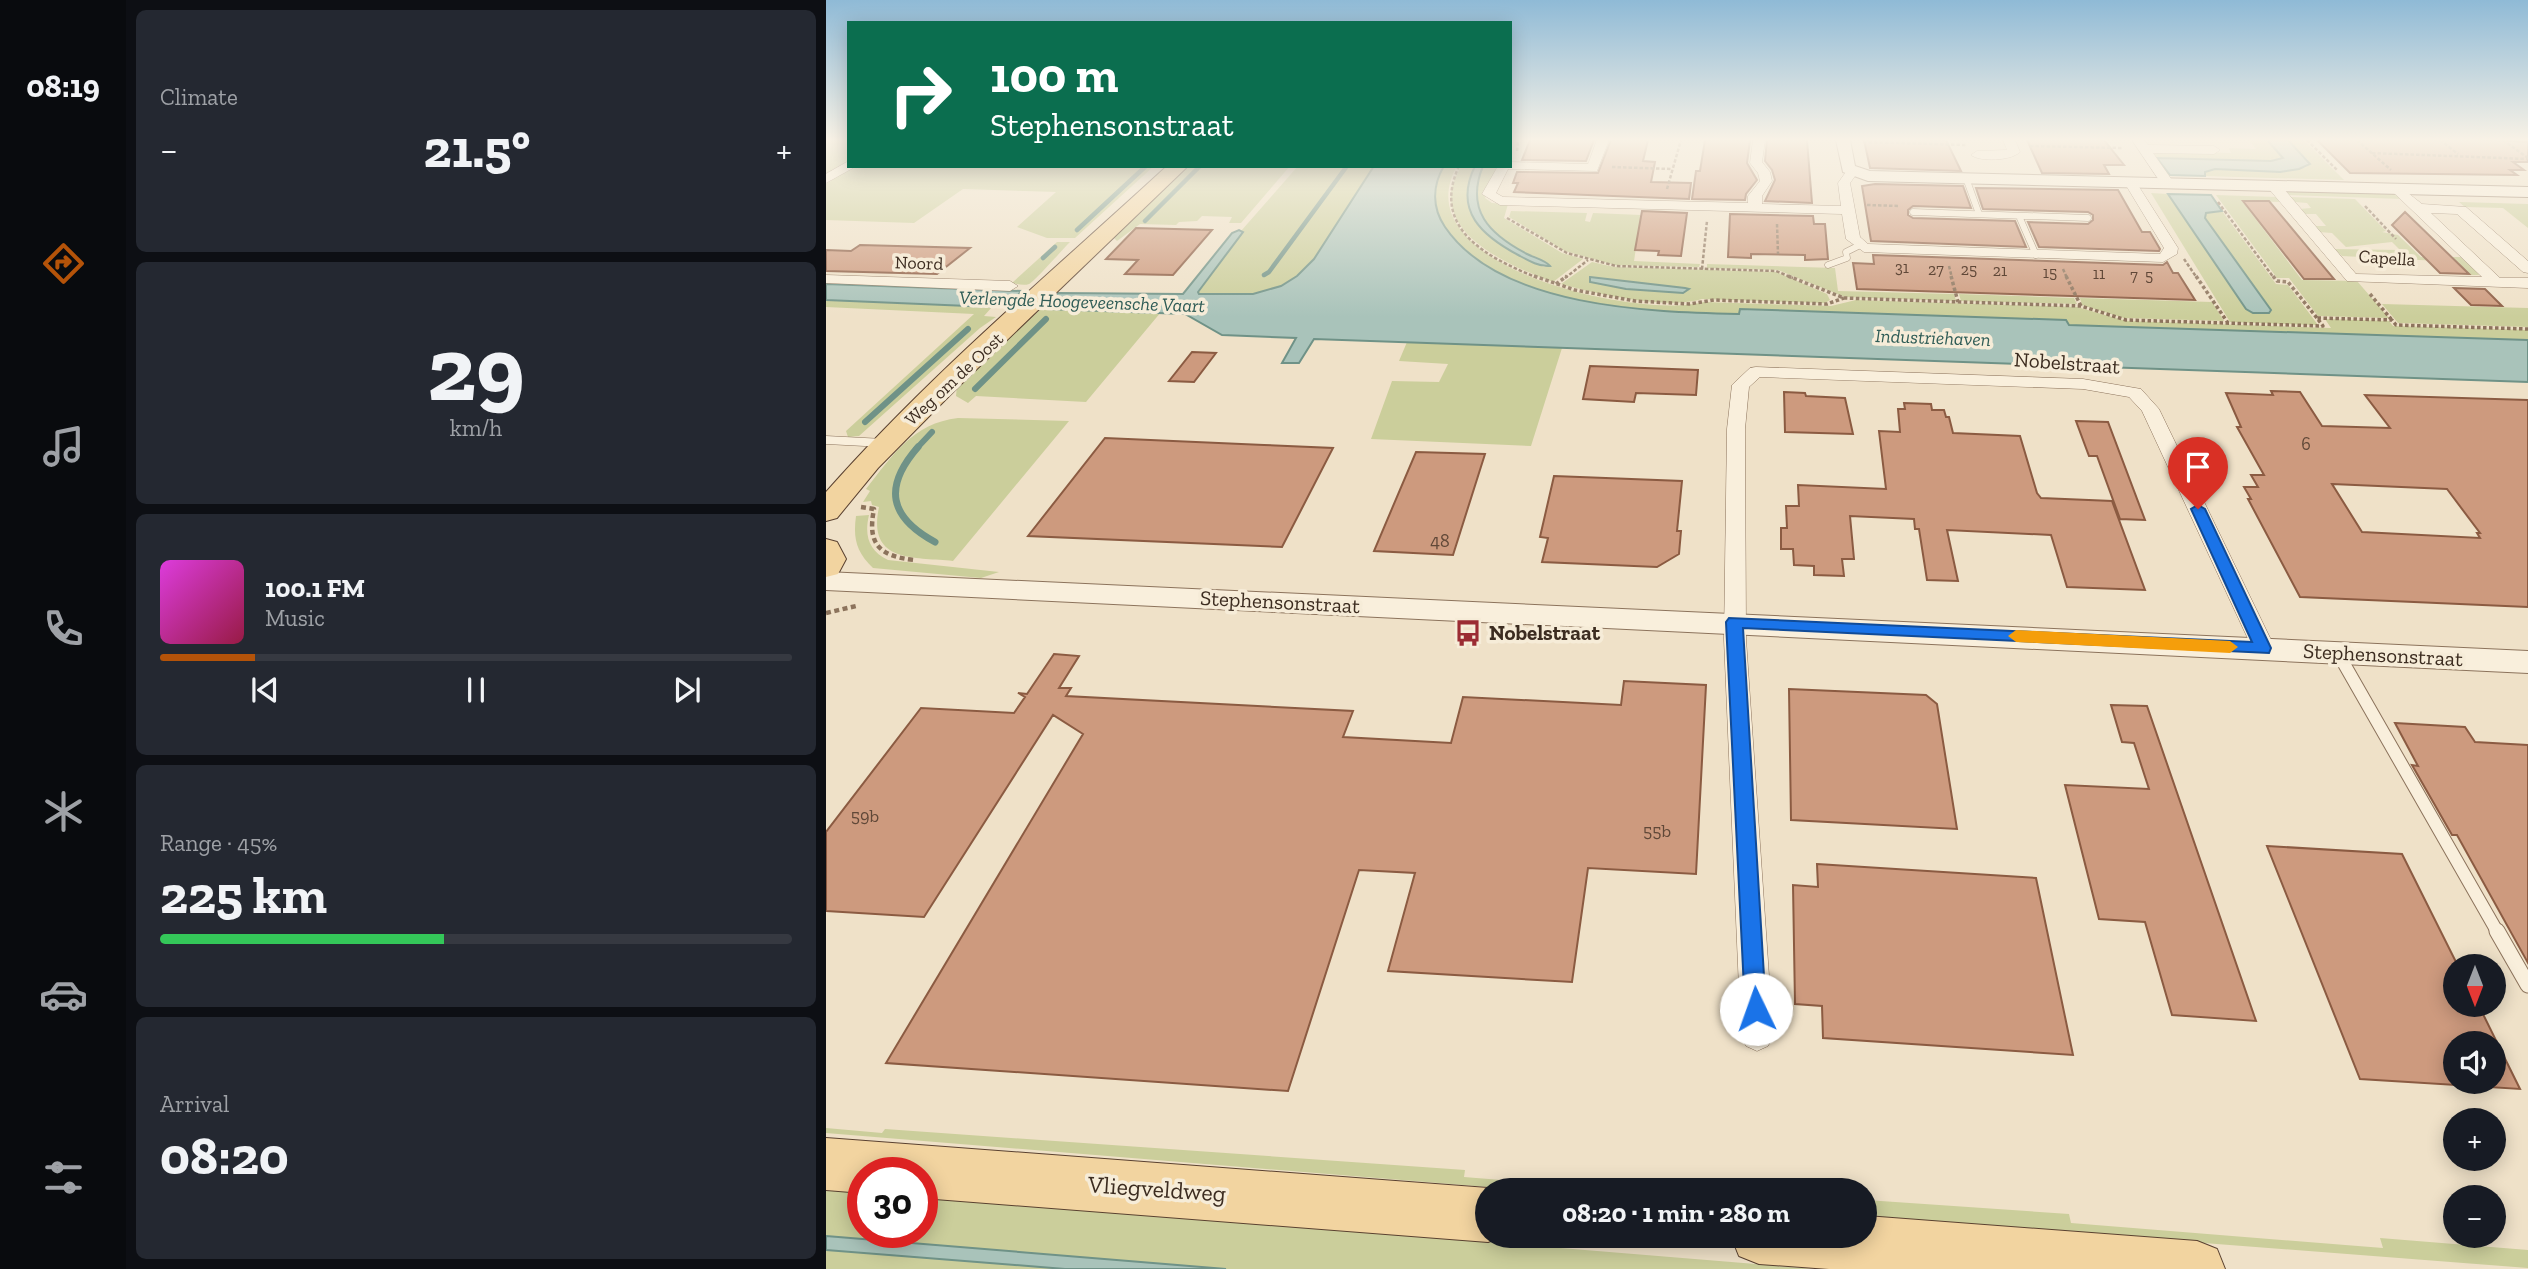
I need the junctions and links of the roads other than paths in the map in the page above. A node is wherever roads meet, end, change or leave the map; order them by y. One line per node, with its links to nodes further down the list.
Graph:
1 (1144, 199): 25 (main road, Weg om de Oost)
2 (1499, 199): 11 (street)
3 (1755, 199): 11 (street)
4 (1846, 199): 9 (street)
5 (1974, 199): 13 (lane)
6 (2141, 199): 17 (street)
7 (2285, 199): 21 (street, Capella)
8 (2412, 199): 10 (street, Capella)
9 (1847, 207): 11 (street); 16 (street)
10 (2418, 208): 19 (street); 21 (street, Capella)
11 (1755, 209)
12 (1913, 212): 13 (lane)
13 (1979, 214): 14 (lane)
14 (2019, 216): 15 (lane); 17 (lane)
15 (2088, 218)
16 (1860, 245): 17 (street); 18 (lane)
17 (2036, 255)
18 (1828, 265)
19 (2528, 269)
20 (826, 279): 23 (street, Noord)
21 (2496, 282): 22 (street, Capella)
22 (2528, 283)
23 (1010, 286)
24 (826, 440): 25 (lane)
25 (887, 443): 26 (main road, Weg om de Oost)
26 (827, 509)
27 (826, 550): 28 (main road)
28 (826, 566)
29 (826, 581): 30 (street, Stephensonstraat)
30 (1734, 622): 31 (street, Stephensonstraat); 31 (street, Nobelstraat); 35 (street)
31 (2263, 648): 32 (street, Stephensonstraat)
32 (2337, 652): 33 (street, Stephensonstraat); 34 (lane)
33 (2528, 662)
34 (2528, 985)
35 (1757, 1035)
36 (826, 1164): 37 (main road, Vliegveldweg)
37 (1475, 1214)
38 (1877, 1245): 39 (main road)
39 (2197, 1269)

